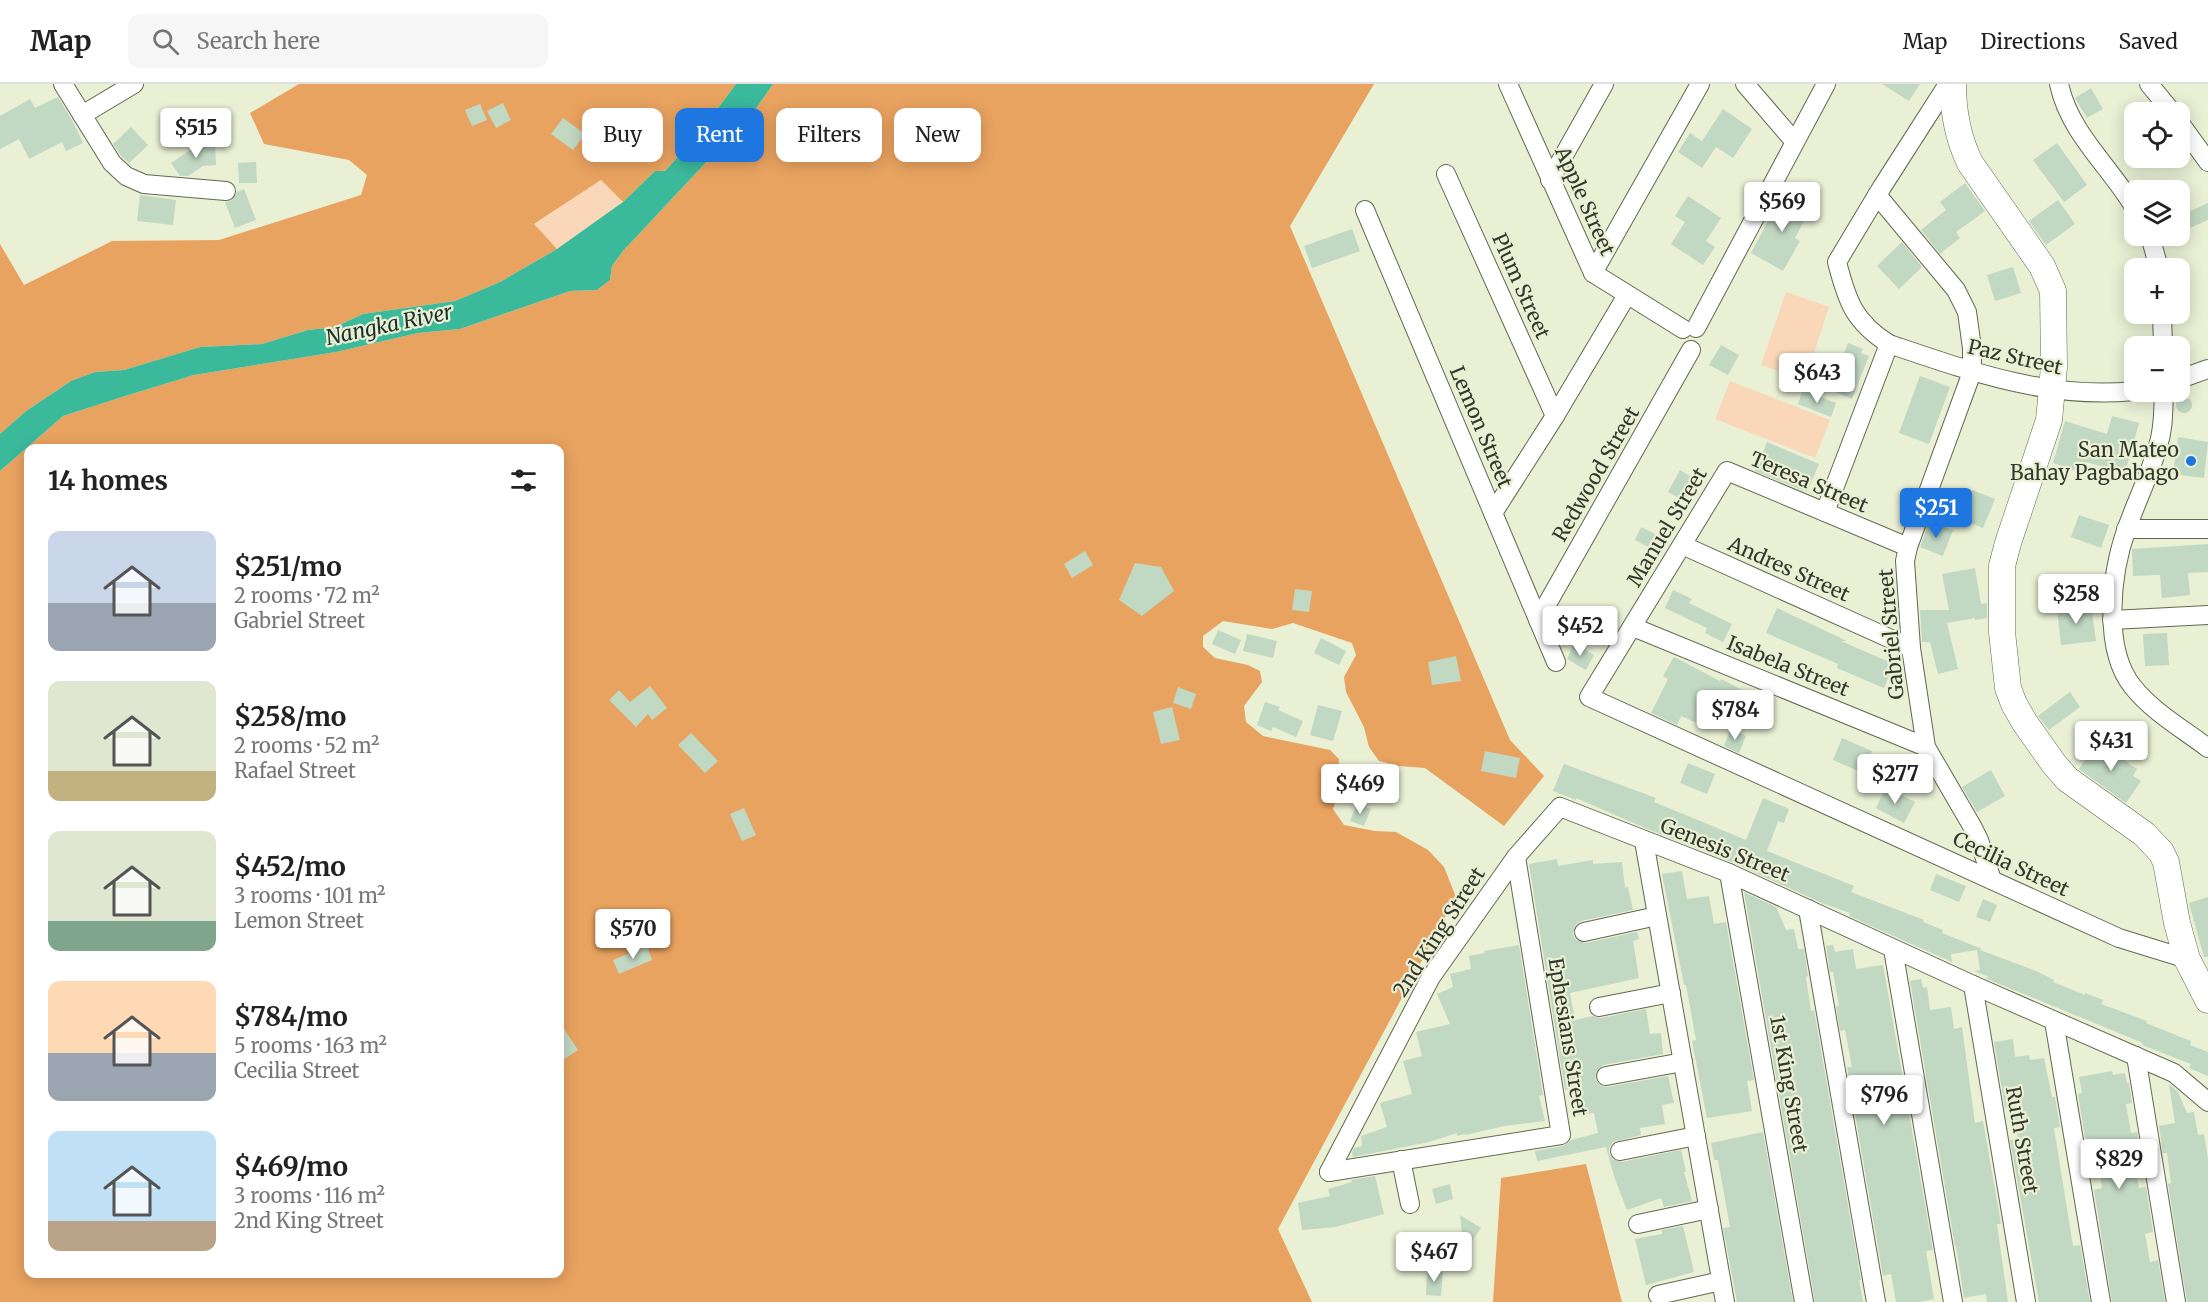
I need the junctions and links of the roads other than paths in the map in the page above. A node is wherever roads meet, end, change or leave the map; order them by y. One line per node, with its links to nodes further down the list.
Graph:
1 (63, 84): 12 (street)
2 (134, 84): 12 (street)
3 (1508, 84): 17 (street, Apple Street)
4 (1604, 84): 17 (street)
5 (1700, 84): 22 (street)
6 (1745, 84): 14 (street)
7 (1826, 84): 14 (street)
8 (1951, 84): 20 (street); 29 (street)
9 (2059, 84): 19 (street)
10 (2149, 84): 11 (street)
11 (2164, 102)
12 (82, 115): 18 (street)
13 (2190, 137): 15 (street)
14 (1794, 141): 24 (street)
15 (2208, 162)
16 (1446, 174): 32 (street, Plum Street)
17 (1550, 180): 22 (street, Apple Street)
18 (226, 191)
19 (2124, 194)
20 (1877, 195): 25 (street, Paz Street); 27 (street, Gabriel Street)
21 (1365, 210): 35 (street, Lemon Street)
22 (1593, 273): 23 (street, Apple Street)
23 (1626, 295): 24 (street, Apple Street); 32 (street)
24 (1690, 329): 41 (street, Redwood Street)
25 (1889, 344): 27 (street, Paz Street); 34 (street)
26 (2208, 369): 28 (street)
27 (1972, 372): 29 (street, Paz Street); 39 (street, Gabriel Street)
28 (2190, 375)
29 (2053, 390): 30 (street, Paz Street); 57 (street)
30 (2124, 391)
31 (2163, 402): 37 (street)
32 (1555, 416): 35 (street)
33 (1727, 471): 34 (street, Teresa Street); 38 (street, Manuel Street)
34 (1824, 512): 39 (street, Teresa Street)
35 (1493, 513): 41 (street, Lemon Street)
36 (2208, 529): 37 (street)
37 (2126, 530): 42 (street)
38 (1682, 545): 43 (street, Manuel Street); 44 (street, Andres Street)
39 (1908, 547): 44 (street, Gabriel Street)
40 (2208, 615): 42 (street)
41 (1538, 620): 45 (street, Lemon Street)
42 (2112, 620): 48 (street)
43 (1633, 627): 46 (street, Manuel Street); 47 (street, Isabela Street)
44 (1911, 648): 47 (street, Gabriel Street)
45 (1556, 662)
46 (1590, 697): 52 (street, Cecilia Street)
47 (1926, 747): 52 (street, Gabriel Street)
48 (2208, 748)
49 (1644, 841): 50 (street, 2nd King Street); 51 (street, Genesis Street); 54 (street, Genesis Street)
50 (1516, 857): 69 (street, Ephesians Street); 70 (street, 2nd King Street)
51 (1729, 873): 53 (street, Genesis Street); 77 (street, 1st King Street)
52 (1992, 880): 57 (street, Cecilia Street)
53 (1808, 909): 56 (street, Genesis Street); 78 (street)
54 (1657, 916): 55 (street); 59 (street, Genesis Street)
55 (1584, 932)
56 (1893, 949): 58 (street, Genesis Street); 79 (street)
57 (2187, 960): 60 (street)
58 (1973, 985): 62 (street, Genesis Street); 80 (street, Ruth Street)
59 (1671, 993): 61 (street); 64 (street, Genesis Street)
60 (2208, 1000)
61 (1599, 1007)
62 (2054, 1021): 63 (street, Genesis Street); 81 (street)
63 (2136, 1056): 66 (street, Genesis Street); 82 (street)
64 (1683, 1062): 65 (street); 67 (street, Genesis Street)
65 (1606, 1076)
66 (2208, 1102)
67 (1696, 1136): 68 (street); 72 (street, Genesis Street)
68 (1620, 1151)
69 (1401, 1160): 70 (street, Ephesians Street); 71 (street)
70 (1329, 1172)
71 (1410, 1204)
72 (1709, 1209): 73 (street); 74 (street, Genesis Street)
73 (1638, 1224)
74 (1722, 1281): 75 (street); 76 (street, Genesis Street)
75 (1658, 1295)
76 (1725, 1302)
77 (1804, 1302)
78 (1876, 1302)
79 (1953, 1302)
80 (2026, 1302)
81 (2101, 1302)
82 (2176, 1302)

